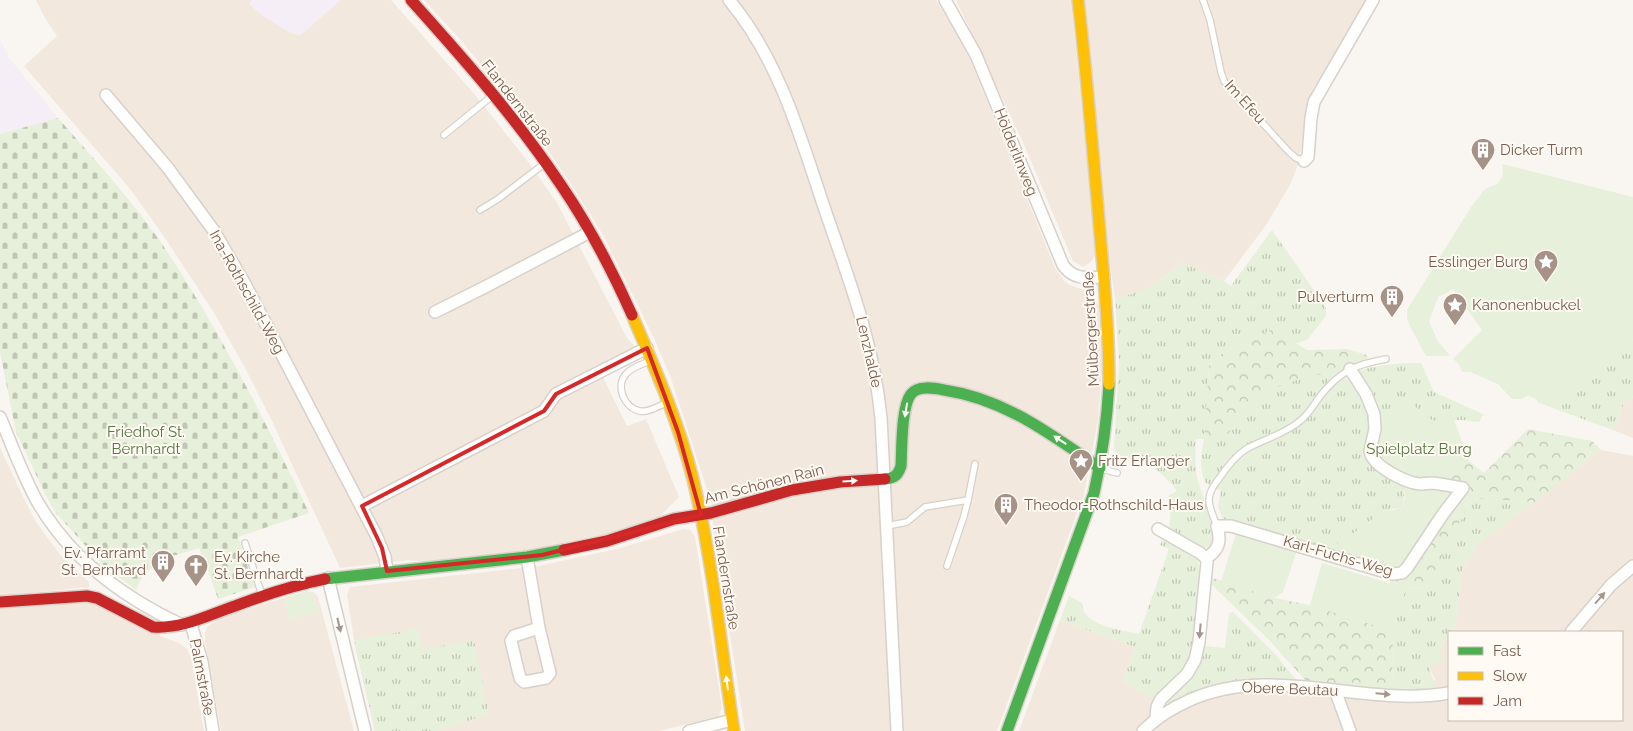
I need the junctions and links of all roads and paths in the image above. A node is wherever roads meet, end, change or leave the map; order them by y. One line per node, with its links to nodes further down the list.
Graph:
1 (411, 0): 8 (street, Flandernstraße)
2 (729, 0): 25 (street, Lenzhalde)
3 (945, 0): 14 (street, Hölderlinweg)
4 (1078, 0): 14 (street, Mülbergerstraße)
5 (1203, 0): 10 (lane, Im Efeu)
6 (1373, 0): 10 (street)
7 (106, 95): 27 (street, Ina-Rothschild-Weg)
8 (494, 95): 9 (lane); 11 (street, Flandernstraße)
9 (444, 136)
10 (1304, 161)
11 (546, 163): 12 (lane); 13 (street, Flandernstraße)
12 (480, 210)
13 (590, 232): 15 (street); 16 (street, Flandernstraße)
14 (1104, 276): 23 (street, Mülbergerstraße)
15 (435, 312)
16 (647, 348): 18 (street, Flandernstraße); 27 (street)
17 (1386, 359): 19 (lane)
18 (652, 360): 20 (street, Flandernstraße); 20 (lane)
19 (1350, 369): 30 (lane); 30 (street, Karl-Fuchs-Weg)
20 (668, 402): 28 (street, Flandernstraße)
21 (0, 417): 41 (street)
22 (975, 464): 26 (lane)
23 (1100, 468): 24 (lane); 25 (street, one-way to 25); 52 (street, Mülbergerstraße)
24 (1117, 473)
25 (884, 478): 28 (street, Am Schönen Rain, one-way to 25); 29 (street, Lenzhalde)
26 (968, 500): 29 (lane); 35 (lane)
27 (362, 506): 37 (street, Ina-Rothschild-Weg)
28 (701, 515): 33 (street, Am Schönen Rain); 47 (street, Flandernstraße, one-way to 28)
29 (887, 526): 51 (street, Lenzhalde)
30 (1216, 526): 34 (street)
31 (1158, 529): 34 (street)
32 (245, 543): 39 (lane)
33 (527, 558): 37 (street, Am Schönen Rain); 42 (street)
34 (1206, 558): 46 (street, one-way to 46)
35 (947, 566)
36 (1633, 566): 43 (street, one-way to 36)
37 (387, 571): 38 (street, Am Schönen Rain)
38 (328, 578): 39 (street, Am Schönen Rain); 49 (street, one-way to 49)
39 (262, 596): 41 (street, Am Schönen Rain)
40 (0, 602): 41 (street, Am Schönen Rain)
41 (186, 624): 48 (street, Palmstraße)
42 (539, 628): 42 (street)
43 (1572, 631)
44 (1335, 690): 45 (street, Obere Beutau, one-way to 45); 46 (street, Obere Beutau); 54 (street)
45 (1448, 693)
46 (1156, 718): 53 (street, Obere Beutau)
47 (733, 725): 50 (street)
48 (213, 731)
49 (366, 731)
50 (689, 731)
51 (897, 731)
52 (1006, 731)
53 (1142, 731)
54 (1350, 731)

